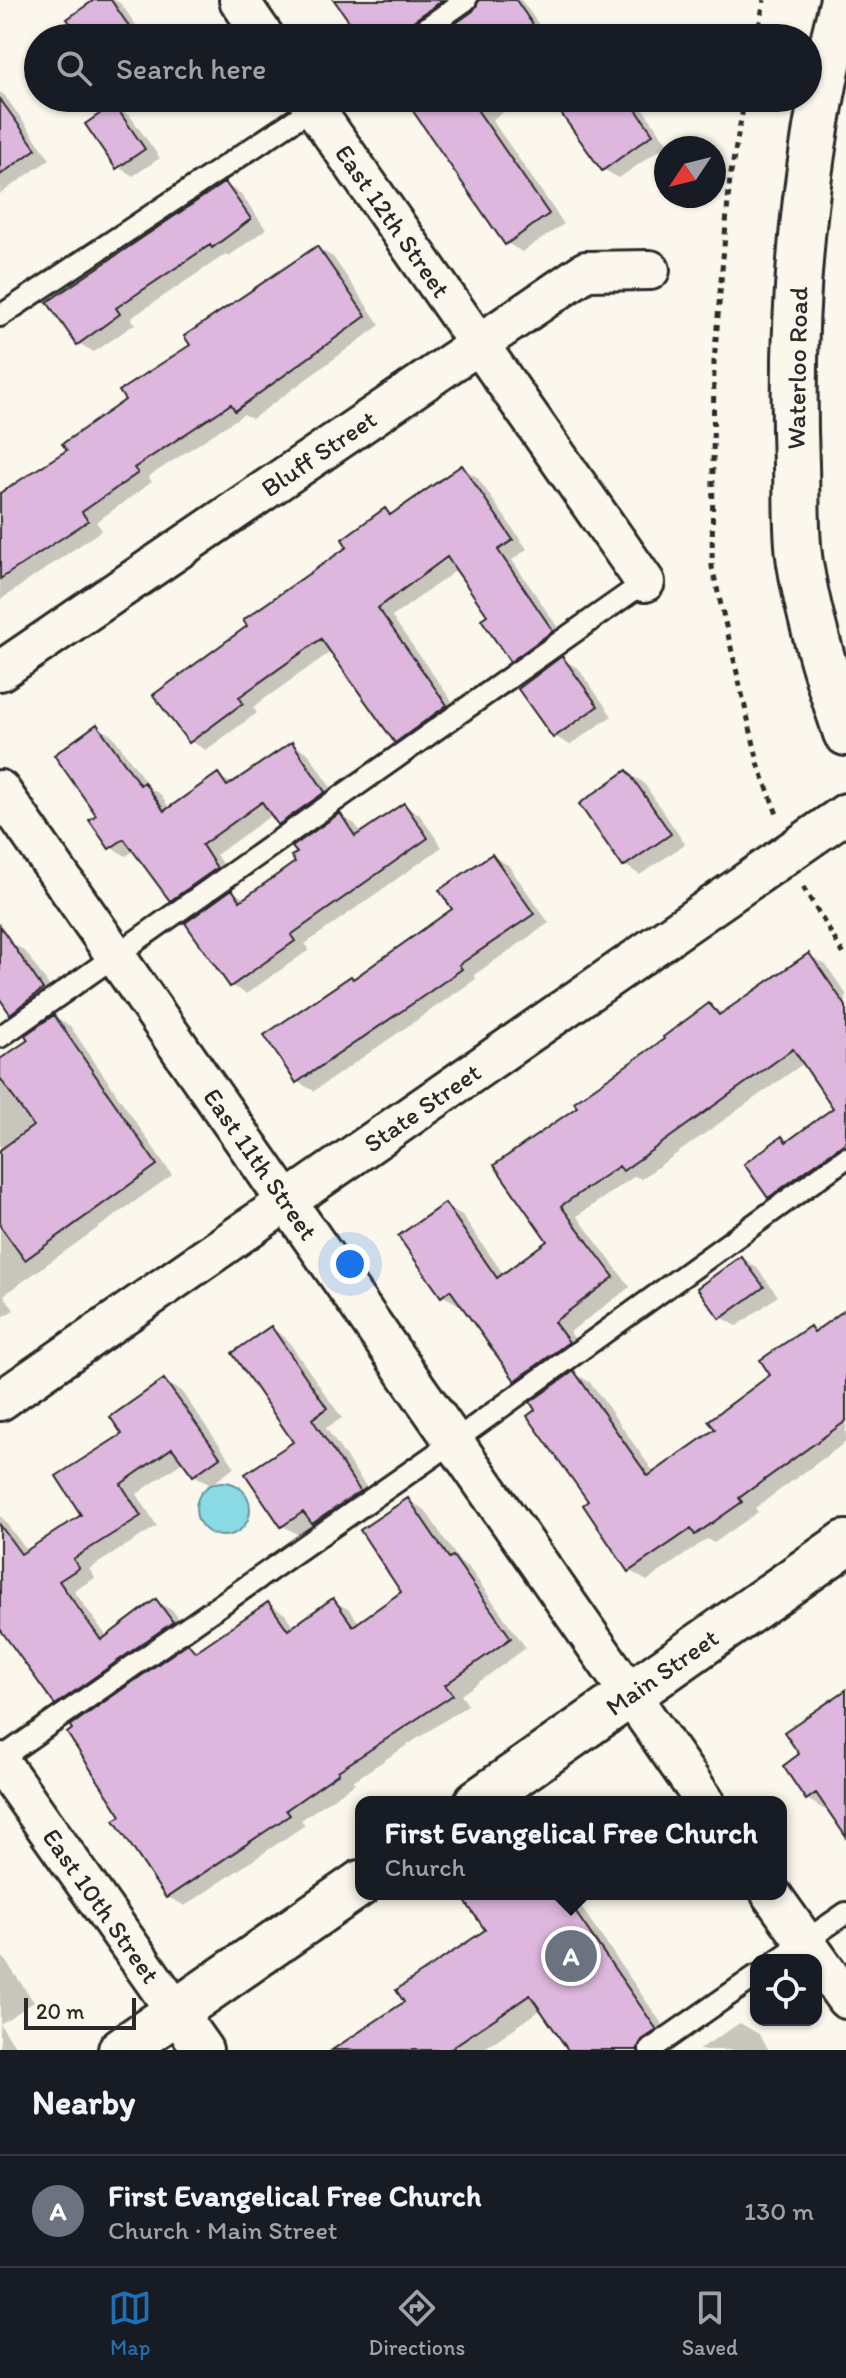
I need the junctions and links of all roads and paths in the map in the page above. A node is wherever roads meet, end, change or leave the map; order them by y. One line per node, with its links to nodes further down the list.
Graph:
1 (239, 0): 5 (street)
2 (466, 0): 6 (lane)
3 (764, 0): 7 (path)
4 (843, 0): 8 (main road, Waterloo Road)
5 (255, 24)
6 (432, 24)
7 (760, 24)
8 (822, 95)
9 (300, 112): 14 (lane)
10 (323, 112): 15 (street, East 12th Street)
11 (742, 112): 21 (path)
12 (818, 112): 18 (main road, Waterloo Road)
13 (650, 270): 15 (street, Bluff Street)
14 (0, 316)
15 (480, 345): 16 (street, East 12th Street); 17 (street, Bluff Street)
16 (645, 582): 22 (lane)
17 (0, 671)
18 (846, 733)
19 (0, 790): 22 (street, East 11th Street)
20 (846, 813): 21 (street, State Street)
21 (790, 852): 23 (path); 26 (street, State Street)
22 (115, 954): 24 (lane); 26 (street, East 11th Street)
23 (846, 958)
24 (0, 1037)
25 (846, 1158): 28 (lane)
26 (287, 1202): 27 (street, State Street); 28 (street, East 11th Street)
27 (0, 1401)
28 (453, 1442): 30 (street, East 11th Street); 31 (lane)
29 (846, 1543): 30 (main road, Main Street)
30 (630, 1695): 32 (main road, Main Street); 33 (street, East 11th Street)
31 (0, 1761): 40 (street, East 10th Street)
32 (486, 1796)
33 (701, 1796)
34 (355, 1887): 40 (main road)
35 (773, 1900): 37 (street)
36 (846, 1913): 37 (lane)
37 (792, 1951): 39 (street)
38 (750, 1980): 43 (lane)
39 (846, 1999)
40 (176, 2012): 41 (main road); 42 (street, East 10th Street)
41 (121, 2050)
42 (203, 2050)
43 (650, 2050)

